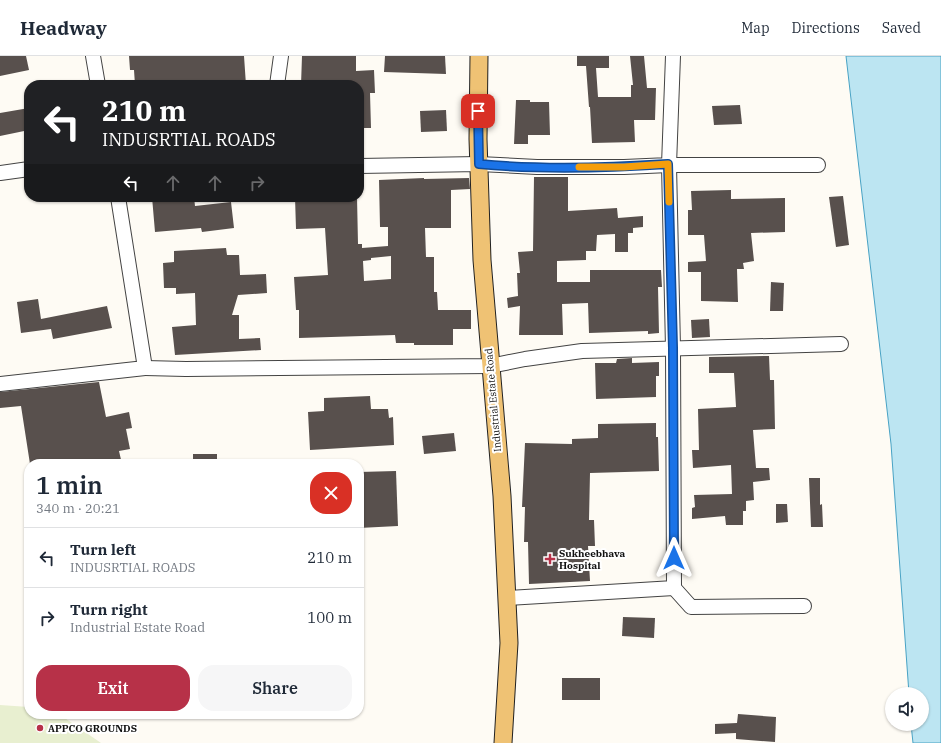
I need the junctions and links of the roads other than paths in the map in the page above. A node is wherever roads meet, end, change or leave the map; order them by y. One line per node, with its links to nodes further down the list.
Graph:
1 (93, 56): 5 (street)
2 (280, 56): 6 (street)
3 (479, 56): 7 (main road, Industrial Estate Road)
4 (673, 56): 8 (street)
5 (97, 80)
6 (278, 80)
7 (479, 164): 8 (street); 10 (street); 16 (main road, Industrial Estate Road)
8 (668, 164): 9 (street); 15 (street)
9 (818, 165)
10 (364, 166)
11 (24, 170): 12 (street)
12 (0, 173)
13 (119, 202): 17 (street)
14 (841, 344): 15 (street)
15 (673, 348): 16 (street); 19 (street)
16 (490, 366): 17 (street); 20 (main road, Industrial Estate Road)
17 (145, 368): 18 (street)
18 (0, 384)
19 (674, 588): 20 (street); 21 (street)
20 (507, 598): 22 (main road, Industrial Estate Road)
21 (804, 606)
22 (503, 743)

